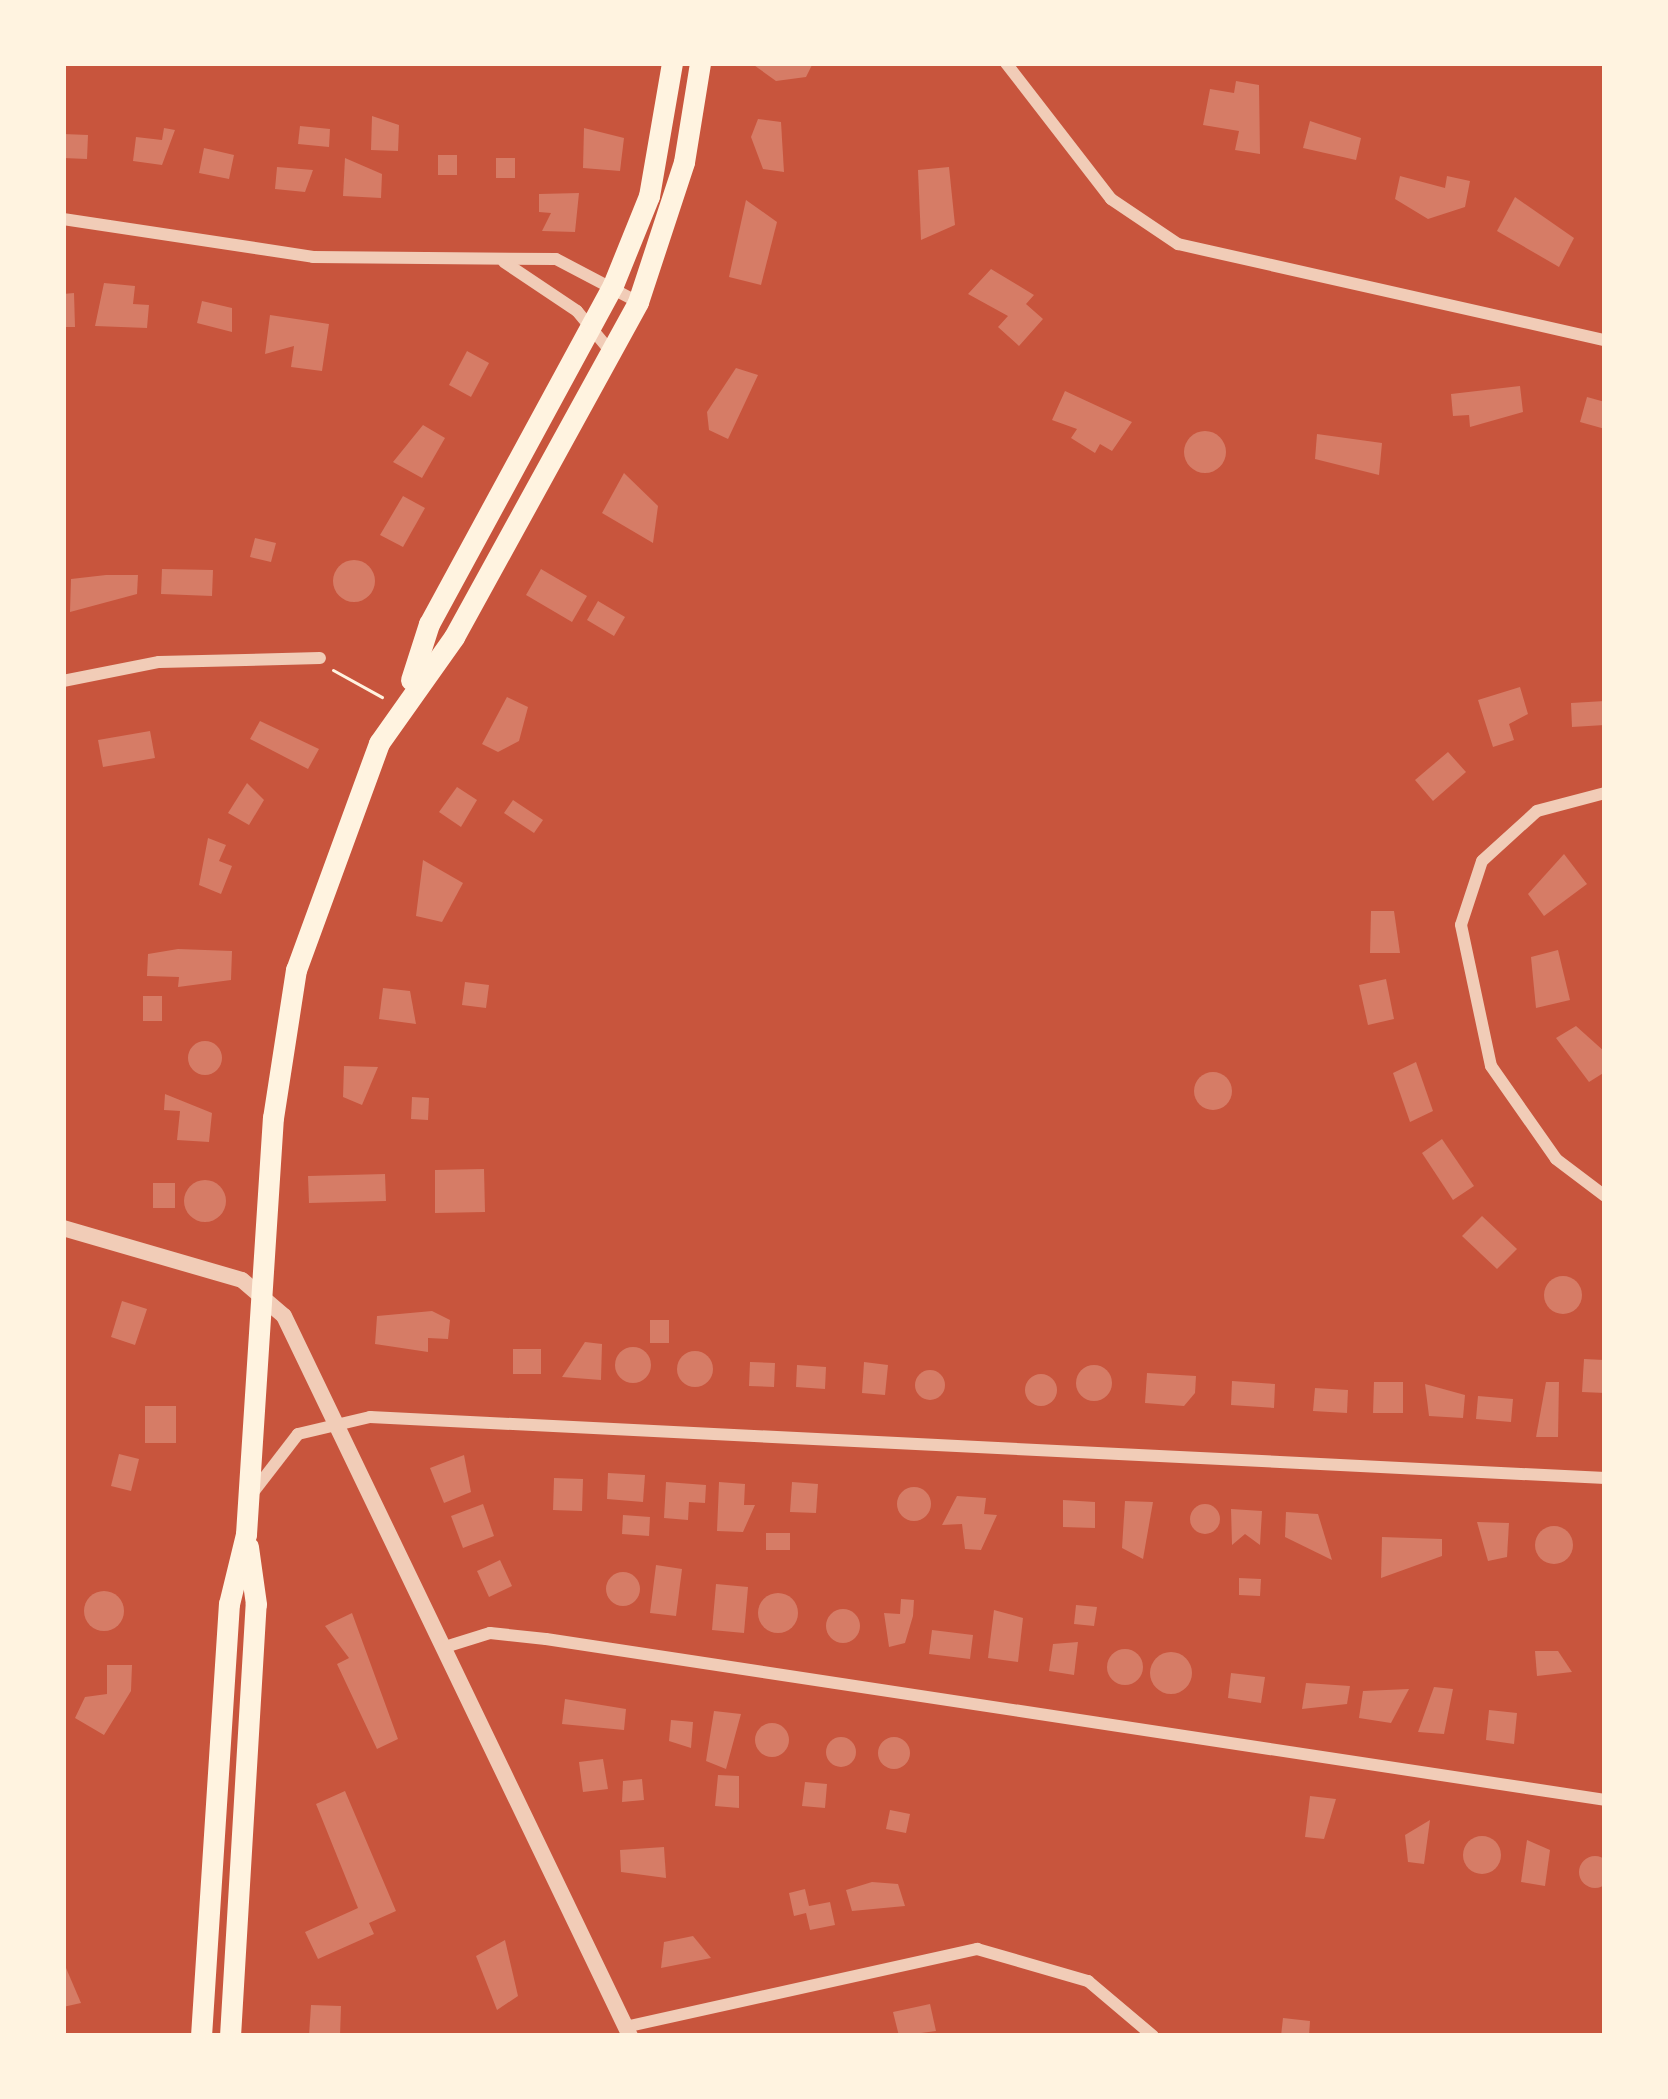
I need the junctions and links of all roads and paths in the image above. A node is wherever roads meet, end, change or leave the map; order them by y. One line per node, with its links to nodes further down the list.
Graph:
1 (672, 63): 6 (main road)
2 (700, 63): 7 (main road)
3 (1006, 63): 9 (street)
4 (63, 219): 5 (street)
5 (504, 262): 6 (street); 8 (street)
6 (613, 285): 7 (street); 8 (main road)
7 (638, 302): 10 (main road)
8 (593, 329): 10 (street); 13 (main road)
9 (1605, 340)
10 (613, 355): 13 (main road)
11 (320, 658): 12 (street); 13 (path)
12 (63, 681)
13 (403, 700): 17 (main road)
14 (1605, 793): 15 (street)
15 (1605, 1196)
16 (63, 1228): 17 (street)
17 (262, 1293): 18 (street); 20 (main road)
18 (337, 1420): 19 (street); 20 (street); 22 (street)
19 (1605, 1478)
20 (248, 1501): 21 (main road)
21 (246, 1534): 25 (main road); 26 (main road)
22 (445, 1647): 23 (street); 24 (street)
23 (1605, 1800)
24 (627, 2031): 27 (street)
25 (201, 2036)
26 (230, 2036)
27 (1153, 2036)

